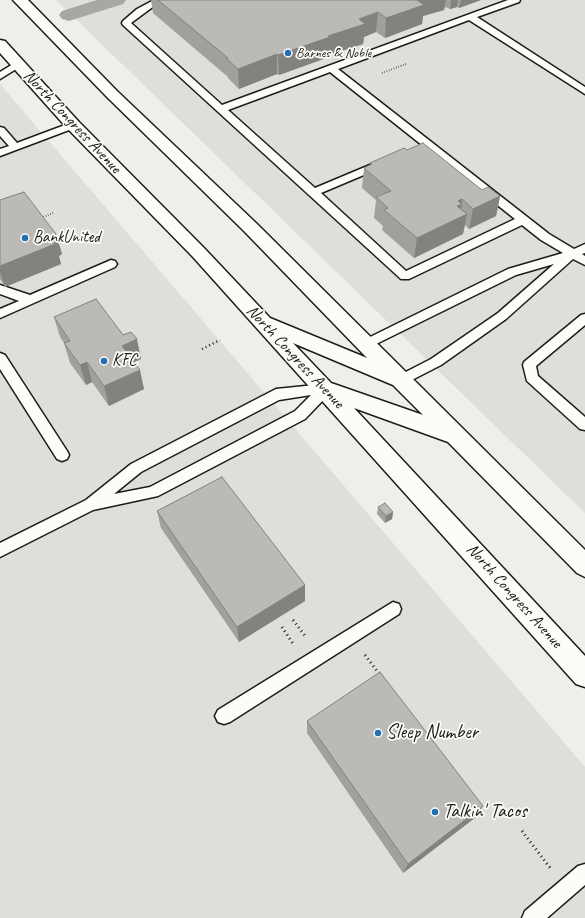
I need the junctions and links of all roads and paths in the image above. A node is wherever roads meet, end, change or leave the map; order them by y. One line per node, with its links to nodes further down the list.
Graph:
1 (20, 0): 34 (main road)
2 (163, 0): 12 (lane)
3 (516, 0): 4 (lane)
4 (470, 17): 8 (lane); 11 (lane)
5 (0, 44): 6 (main road, North Congress Avenue)
6 (18, 64): 10 (lane); 13 (main road, North Congress Avenue)
7 (406, 64): 9 (path)
8 (331, 68): 12 (lane); 15 (lane)
9 (382, 73)
10 (0, 76)
11 (585, 91)
12 (221, 109): 20 (lane)
13 (73, 125): 16 (lane); 32 (main road, North Congress Avenue)
14 (0, 130): 16 (lane)
15 (427, 144): 17 (lane); 23 (lane)
16 (15, 147): 18 (lane)
17 (415, 149)
18 (0, 153)
19 (389, 160): 20 (lane)
20 (312, 193): 23 (lane)
21 (53, 213): 22 (path)
22 (37, 220)
23 (523, 220): 25 (lane)
24 (585, 248): 25 (lane)
25 (573, 254): 26 (lane); 34 (lane); 37 (lane)
26 (585, 261)
27 (111, 264): 29 (lane)
28 (0, 289): 29 (lane)
29 (30, 300): 30 (lane)
30 (0, 314)
31 (585, 318): 39 (lane)
32 (264, 322): 37 (main road); 38 (main road, North Congress Avenue)
33 (220, 340): 35 (path)
34 (366, 344): 37 (main road)
35 (202, 349)
36 (0, 358): 41 (lane)
37 (401, 380): 40 (main road)
38 (325, 389): 40 (main road); 42 (lane); 42 (lane); 52 (main road, North Congress Avenue)
39 (585, 425)
40 (456, 435): 44 (main road)
41 (62, 455)
42 (91, 504): 43 (lane)
43 (0, 550)
44 (585, 566)
45 (393, 609): 53 (lane)
46 (293, 620): 48 (path)
47 (282, 627): 49 (path)
48 (302, 643)
49 (296, 646)
50 (363, 652): 51 (path)
51 (380, 675)
52 (585, 675)
53 (224, 716)
54 (522, 831): 55 (path)
55 (551, 869)
56 (585, 873): 57 (lane)
57 (532, 918)

